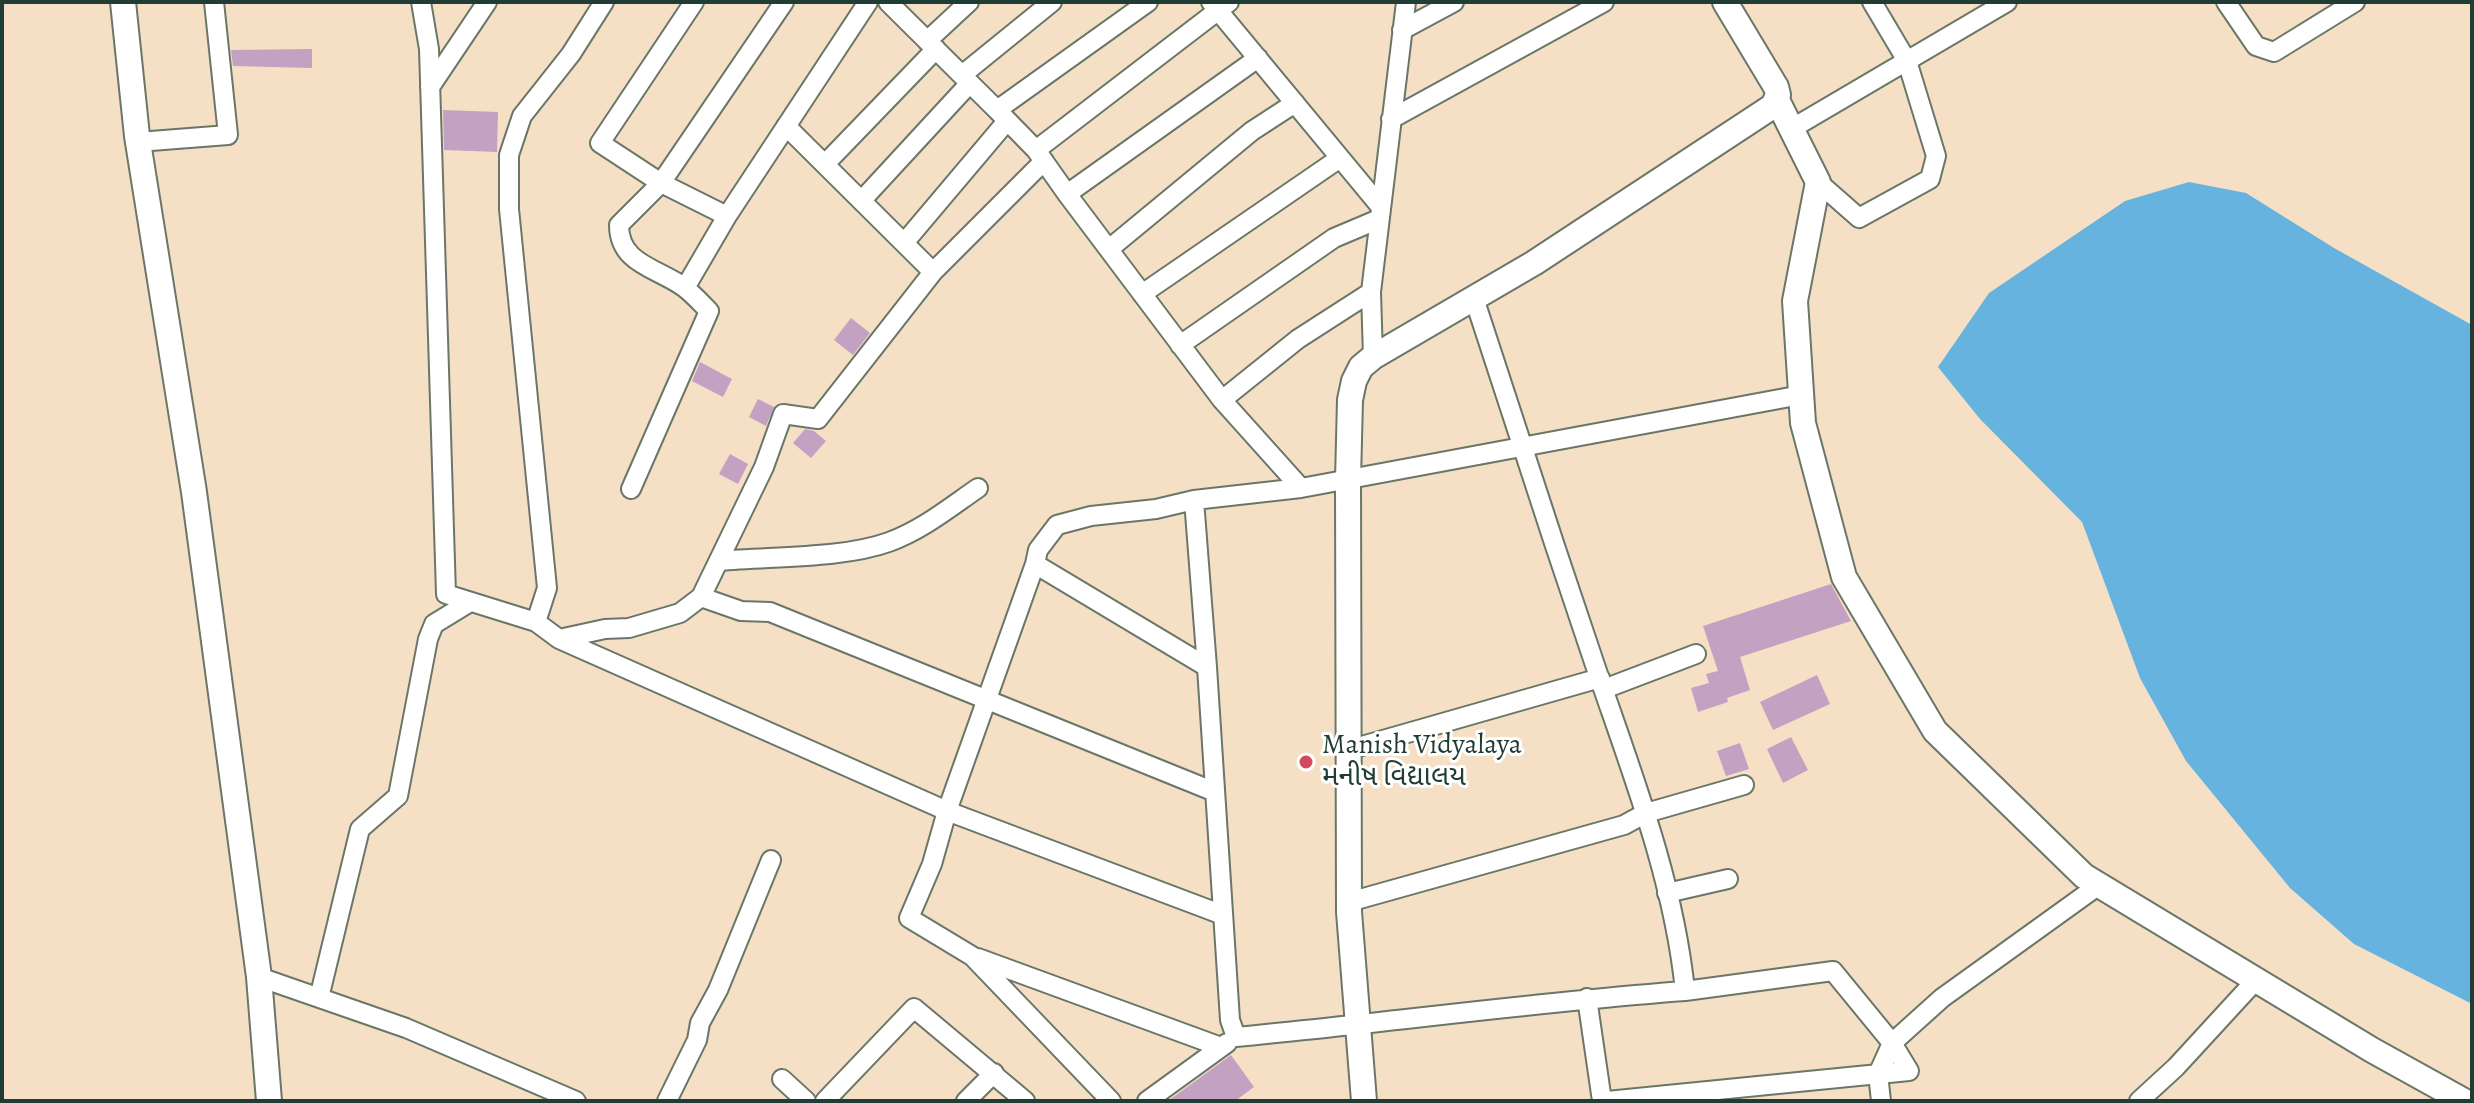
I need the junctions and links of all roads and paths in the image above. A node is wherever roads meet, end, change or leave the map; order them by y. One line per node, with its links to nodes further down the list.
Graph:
1 (123, 2): 34 (main road)
2 (214, 2): 34 (street)
3 (421, 2): 27 (street)
4 (487, 2): 27 (street)
5 (604, 2): 65 (street)
6 (694, 2): 39 (street)
7 (784, 2): 39 (street)
8 (868, 2): 32 (street)
9 (969, 2): 23 (street)
10 (1052, 2): 26 (street)
11 (1148, 2): 30 (street)
12 (1406, 2): 22 (street)
13 (1454, 2): 22 (street)
14 (1604, 2): 31 (street)
15 (1725, 2): 28 (main road)
16 (1872, 2): 25 (street)
17 (2007, 2): 25 (street)
18 (2226, 2): 19 (street)
19 (2355, 2)
20 (892, 4): 23 (street)
21 (1220, 5): 24 (street); 35 (street)
22 (1402, 30): 31 (street)
23 (931, 45): 26 (street); 37 (street)
24 (1258, 58): 29 (street); 40 (street)
25 (1907, 61): 33 (street); 38 (street)
26 (966, 79): 30 (street); 41 (street)
27 (430, 87): 64 (street)
28 (1777, 100): 33 (main road); 50 (main road)
29 (1295, 103): 36 (street); 45 (street)
30 (1002, 115): 35 (street); 44 (street)
31 (1391, 119): 42 (street)
32 (786, 126): 37 (street); 43 (street)
33 (1791, 129): 38 (main road)
34 (138, 142): 83 (main road)
35 (1040, 155): 40 (street); 46 (street)
36 (1340, 158): 42 (street); 49 (street)
37 (825, 164): 41 (street)
38 (1818, 182): 53 (main road)
39 (661, 183): 43 (street); 47 (street)
40 (1067, 194): 45 (street)
41 (862, 200): 44 (street)
42 (1380, 213): 48 (street); 51 (street)
43 (727, 216): 47 (street)
44 (904, 243): 46 (street)
45 (1109, 249): 49 (street)
46 (933, 272): 61 (street)
47 (685, 288): 59 (street)
48 (1371, 292): 52 (street); 54 (street)
49 (1142, 294): 51 (street)
50 (1474, 298): 52 (main road); 55 (street)
51 (1180, 345): 54 (street)
52 (1373, 357): 56 (main road)
53 (1801, 395): 55 (street); 78 (main road)
54 (1222, 400): 58 (street)
55 (1521, 447): 56 (street); 69 (street)
56 (1348, 480): 58 (street); 71 (main road)
57 (978, 488): 61 (street)
58 (1301, 488): 60 (street)
59 (631, 489)
60 (1194, 500): 62 (street); 68 (street)
61 (719, 561): 63 (street)
62 (1035, 564): 68 (street); 70 (street)
63 (701, 597): 66 (street); 70 (street)
64 (470, 602): 65 (street); 86 (street)
65 (536, 622): 66 (street)
66 (559, 639): 74 (street)
67 (1696, 654): 69 (street)
68 (1207, 667): 73 (street)
69 (1602, 684): 71 (street); 75 (street)
70 (987, 699): 73 (street); 74 (street)
71 (1348, 750): 80 (main road)
72 (1744, 785): 75 (street)
73 (1215, 792): 81 (street)
74 (947, 811): 81 (street); 82 (street)
75 (1646, 813): 79 (street); 80 (street)
76 (771, 860): 96 (street)
77 (1728, 879): 79 (street)
78 (2099, 885): 84 (main road); 90 (street)
79 (1667, 893): 85 (street)
80 (1349, 902): 88 (main road)
81 (1223, 915): 89 (street)
82 (972, 956): 89 (street); 101 (street)
83 (259, 977): 86 (street); 94 (main road)
84 (2256, 980): 106 (street); 107 (main road)
85 (1685, 991): 87 (street); 90 (street)
86 (319, 998): 95 (street)
87 (1587, 998): 88 (street); 104 (street)
88 (1358, 1025): 89 (street); 103 (main road)
89 (1229, 1042): 102 (street)
90 (1892, 1043): 92 (street); 92 (street)
91 (994, 1073): 98 (street); 99 (street); 100 (street)
92 (1878, 1074): 104 (street); 105 (street)
93 (782, 1079): 97 (street)
94 (269, 1101)
95 (576, 1101)
96 (667, 1101)
97 (806, 1101)
98 (825, 1101)
99 (966, 1101)
100 (1025, 1101)
101 (1111, 1101)
102 (1147, 1101)
103 (1364, 1101)
104 (1604, 1101)
105 (1881, 1101)
106 (2139, 1101)
107 (2464, 1101)

